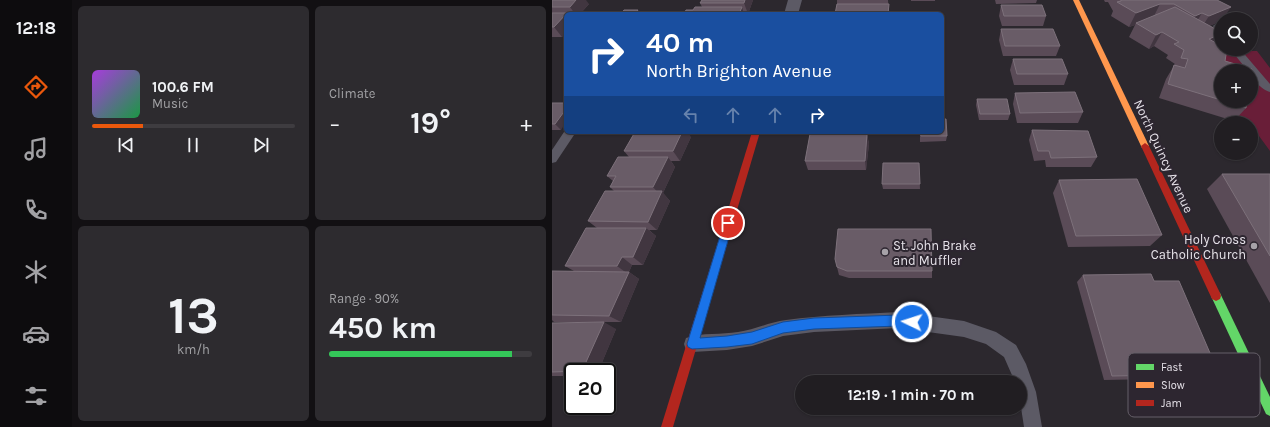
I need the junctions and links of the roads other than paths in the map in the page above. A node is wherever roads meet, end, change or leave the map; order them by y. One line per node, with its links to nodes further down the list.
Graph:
1 (795, 0): 3 (street)
2 (1076, 0): 10 (street, North Quincy Avenue)
3 (792, 12)
4 (1241, 56): 5 (lane)
5 (1270, 88)
6 (569, 134): 8 (lane)
7 (755, 134): 9 (street)
8 (552, 159)
9 (692, 344): 13 (street); 14 (lane)
10 (1243, 353)
11 (1260, 389): 12 (street, North Quincy Avenue)
12 (1270, 410)
13 (667, 427)
14 (1033, 427)

